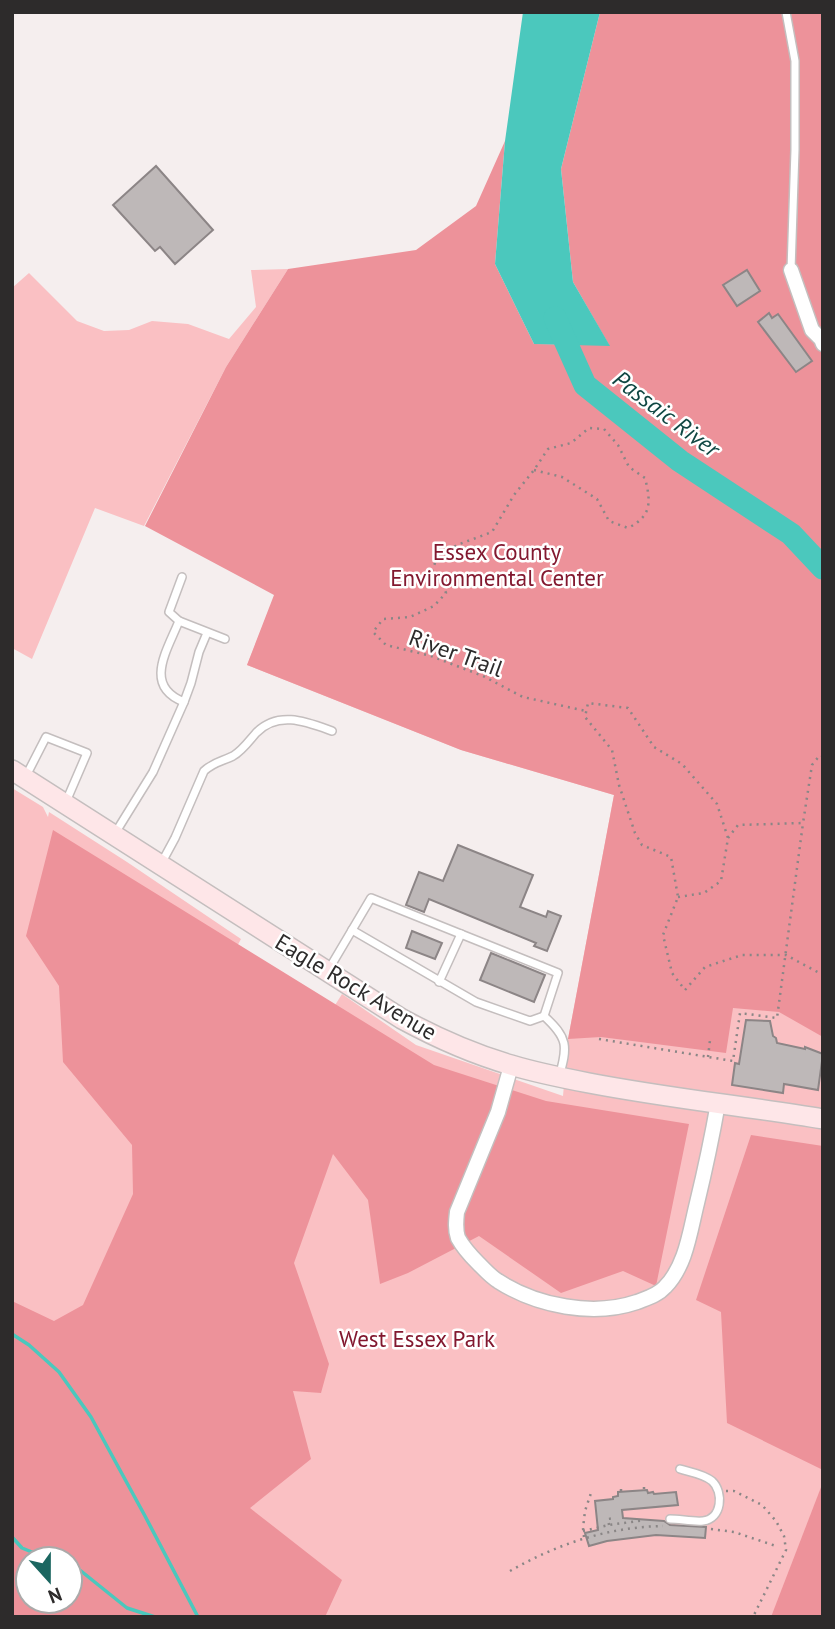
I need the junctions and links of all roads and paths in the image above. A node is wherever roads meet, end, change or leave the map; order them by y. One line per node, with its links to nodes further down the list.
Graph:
1 (786, 12): 2 (lane)
2 (791, 270): 3 (street)
3 (823, 344)
4 (534, 470): 4 (path, River Trail); 10 (path, River Trail)
5 (182, 577): 6 (lane)
6 (179, 621): 7 (lane); 9 (lane)
7 (208, 633): 8 (lane); 9 (lane)
8 (225, 639)
9 (184, 702): 16 (lane)
10 (586, 711): 17 (path); 19 (path)
11 (332, 731): 18 (lane)
12 (823, 756): 15 (path)
13 (19, 774): 14 (main road, Eagle Rock Avenue); 14 (lane)
14 (65, 804): 16 (main road, Eagle Rock Avenue)
15 (803, 823): 17 (path); 22 (path)
16 (114, 836): 18 (main road, Eagle Rock Avenue)
17 (728, 838): 19 (path)
18 (160, 866): 23 (main road, Eagle Rock Avenue)
19 (678, 897): 22 (path)
20 (352, 930): 21 (lane); 23 (lane); 25 (lane)
21 (460, 934): 25 (lane); 26 (lane)
22 (786, 955): 24 (path); 29 (path)
23 (327, 972): 30 (main road, Eagle Rock Avenue)
24 (823, 975)
25 (439, 982): 26 (lane)
26 (544, 1016): 31 (lane)
27 (599, 1039): 29 (path)
28 (710, 1040): 29 (path)
29 (708, 1057)
30 (511, 1066): 31 (main road, Eagle Rock Avenue); 32 (street)
31 (559, 1077): 32 (main road, Eagle Rock Avenue)
32 (718, 1103): 33 (main road, Eagle Rock Avenue)
33 (823, 1119)
34 (680, 1469): 35 (lane)
35 (719, 1491): 38 (lane); 47 (path)
36 (591, 1493): 43 (path)
37 (615, 1518): 40 (path)
38 (670, 1519)
39 (645, 1520): 40 (path)
40 (609, 1524): 43 (path)
41 (662, 1526): 44 (path)
42 (706, 1528): 45 (path)
43 (583, 1531): 44 (path)
44 (585, 1538): 46 (path)
45 (776, 1546)
46 (510, 1571)
47 (753, 1617)

